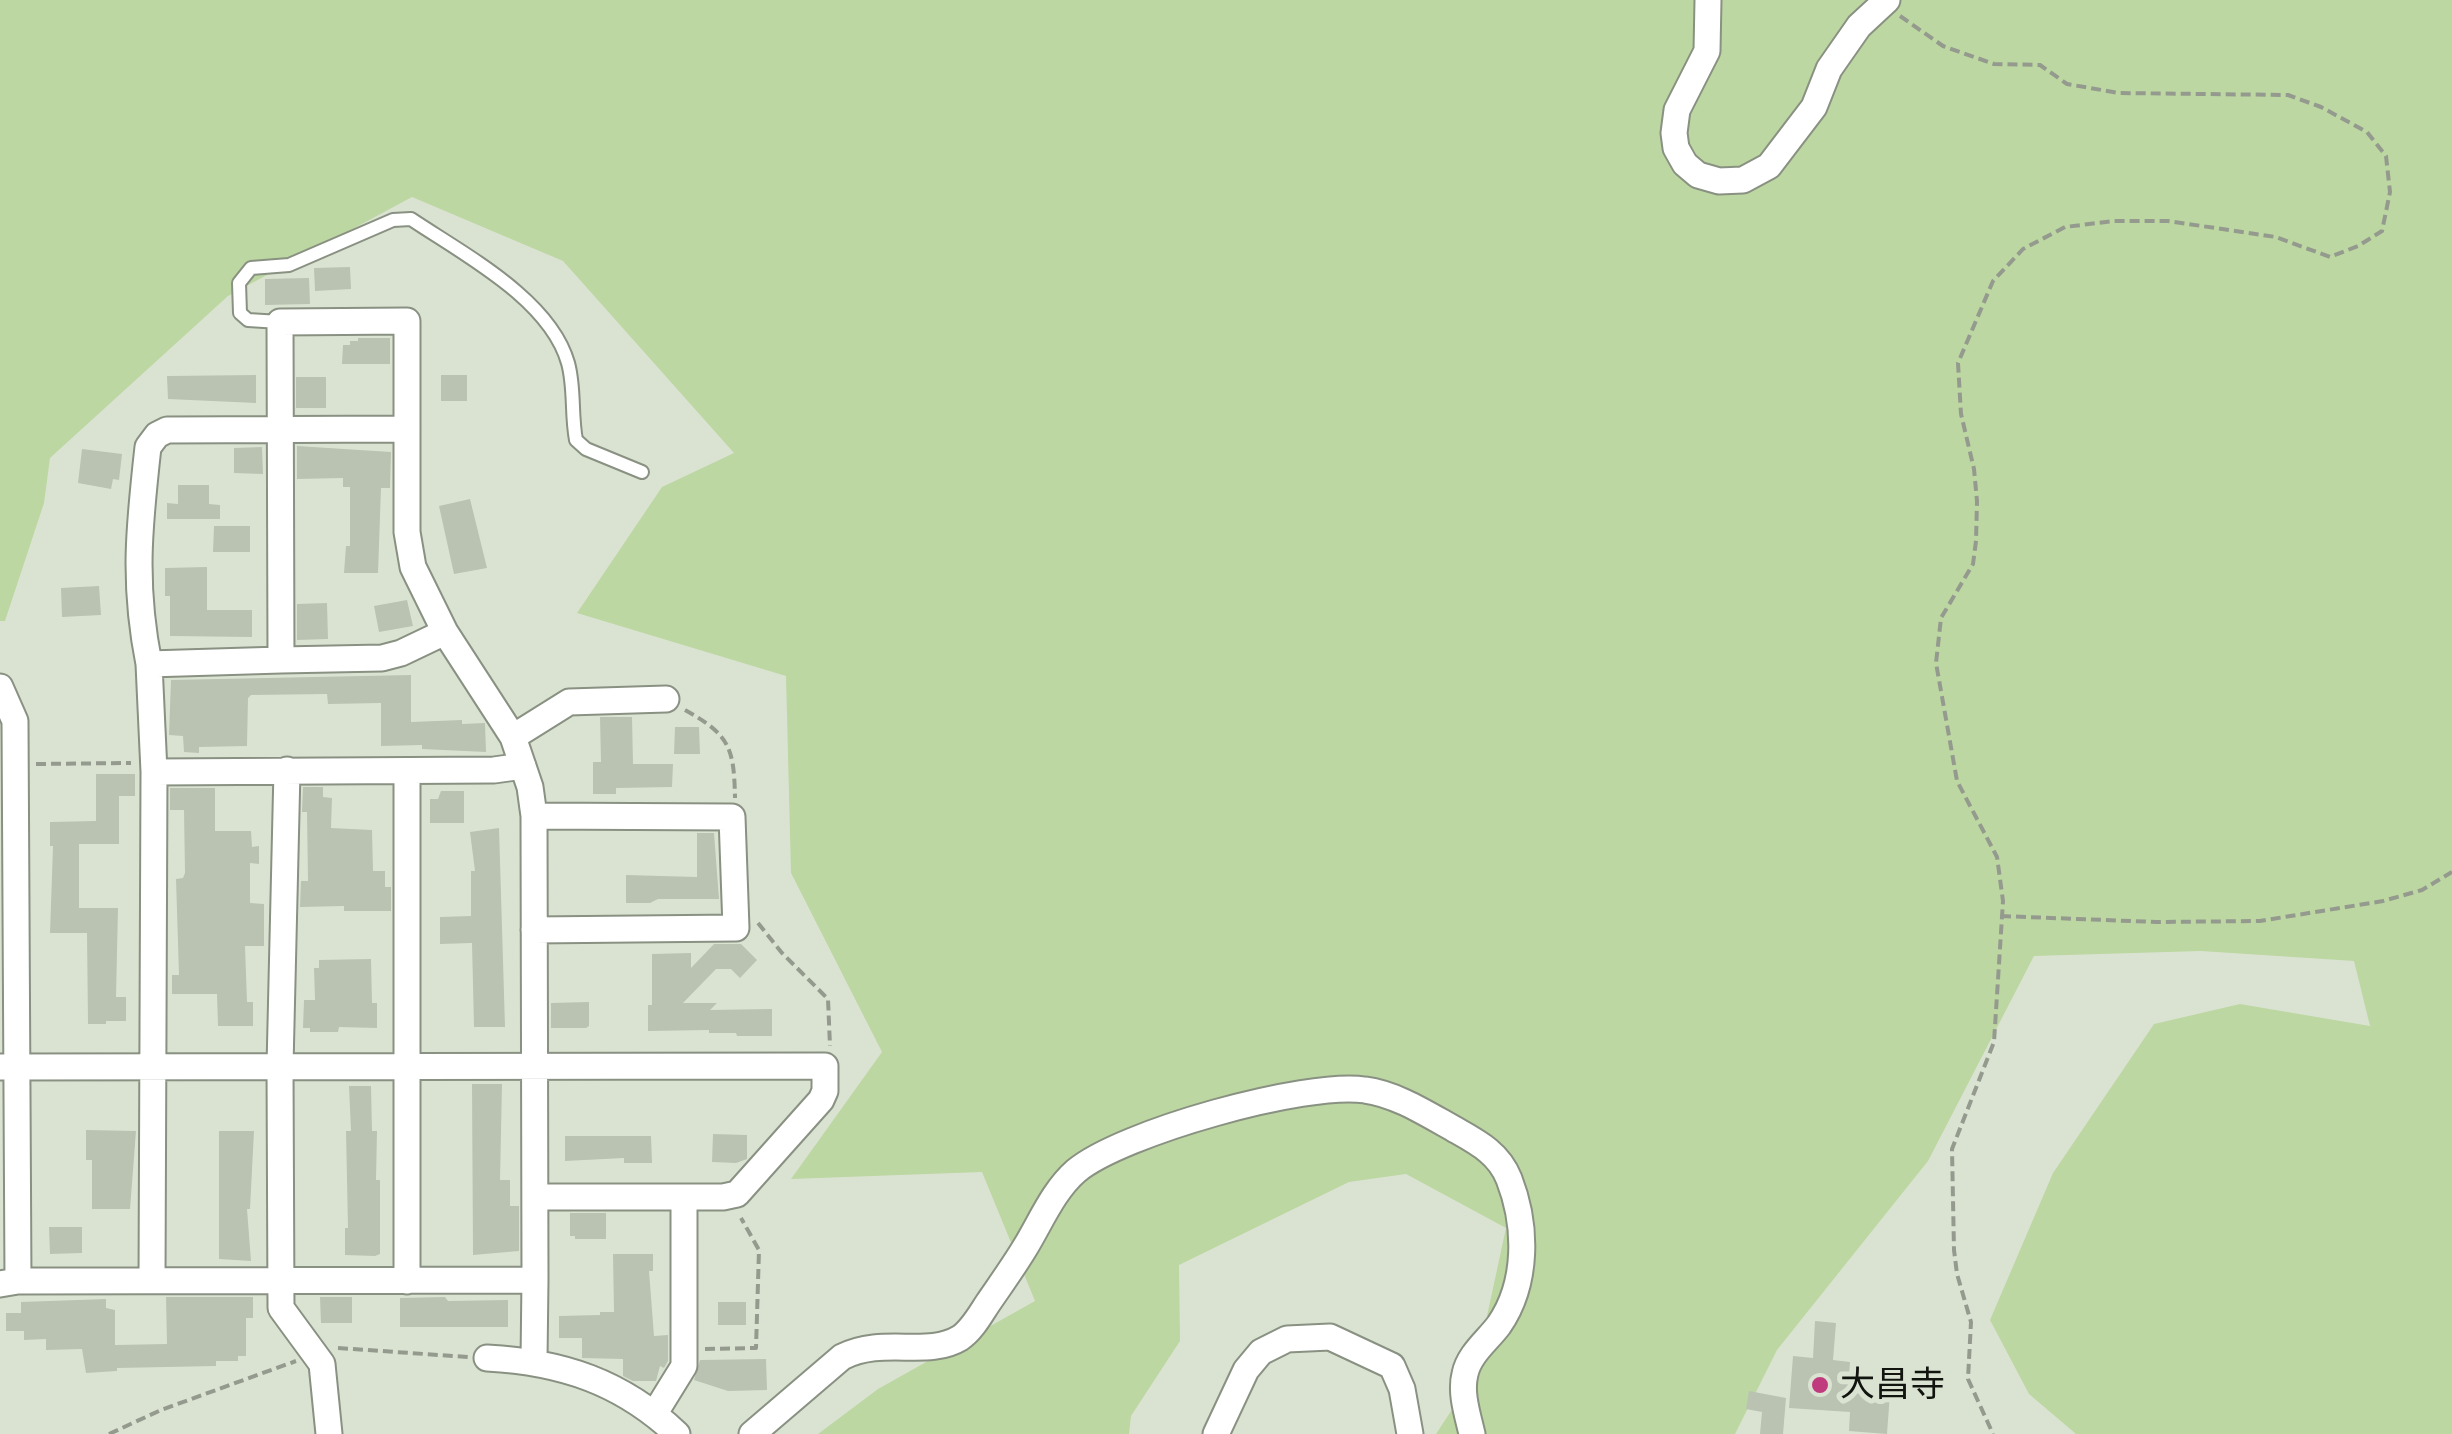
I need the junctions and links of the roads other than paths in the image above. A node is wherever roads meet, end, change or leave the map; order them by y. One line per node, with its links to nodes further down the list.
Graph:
1 (1708, 0): 2 (street)
2 (1892, 7)
3 (280, 322): 4 (street); 5 (street); 6 (lane)
4 (407, 429): 5 (street); 7 (street)
5 (279, 430): 8 (street); 9 (street)
6 (642, 472)
7 (445, 632): 8 (street); 12 (street)
8 (281, 660): 9 (street)
9 (149, 664): 17 (street)
10 (0, 687): 14 (street)
11 (666, 700): 12 (street)
12 (513, 737): 13 (street)
13 (523, 766): 16 (street); 18 (street)
14 (8, 768): 24 (street)
15 (287, 770): 16 (street); 17 (street); 21 (street)
16 (406, 771): 23 (street)
17 (154, 772): 20 (street)
18 (534, 816): 19 (street); 19 (street)
19 (534, 930): 22 (street)
20 (153, 1066): 21 (street); 24 (street); 28 (street)
21 (280, 1066): 23 (street); 30 (street)
22 (534, 1066): 23 (street); 26 (street); 27 (street)
23 (406, 1067): 32 (street)
24 (9, 1068): 25 (street)
25 (8, 1181): 31 (street)
26 (684, 1197): 27 (street); 35 (street)
27 (535, 1198): 29 (street)
28 (152, 1280): 30 (street); 31 (street)
29 (535, 1280): 32 (street); 34 (street)
30 (281, 1281): 32 (street); 36 (street)
31 (9, 1282)
32 (407, 1282)
33 (487, 1358): 34 (street)
34 (534, 1360): 35 (street)
35 (656, 1414): 37 (street)
36 (330, 1434)
37 (677, 1434)
38 (752, 1434): 41 (street)
39 (1216, 1434): 40 (street)
40 (1410, 1434)
41 (1472, 1434)

